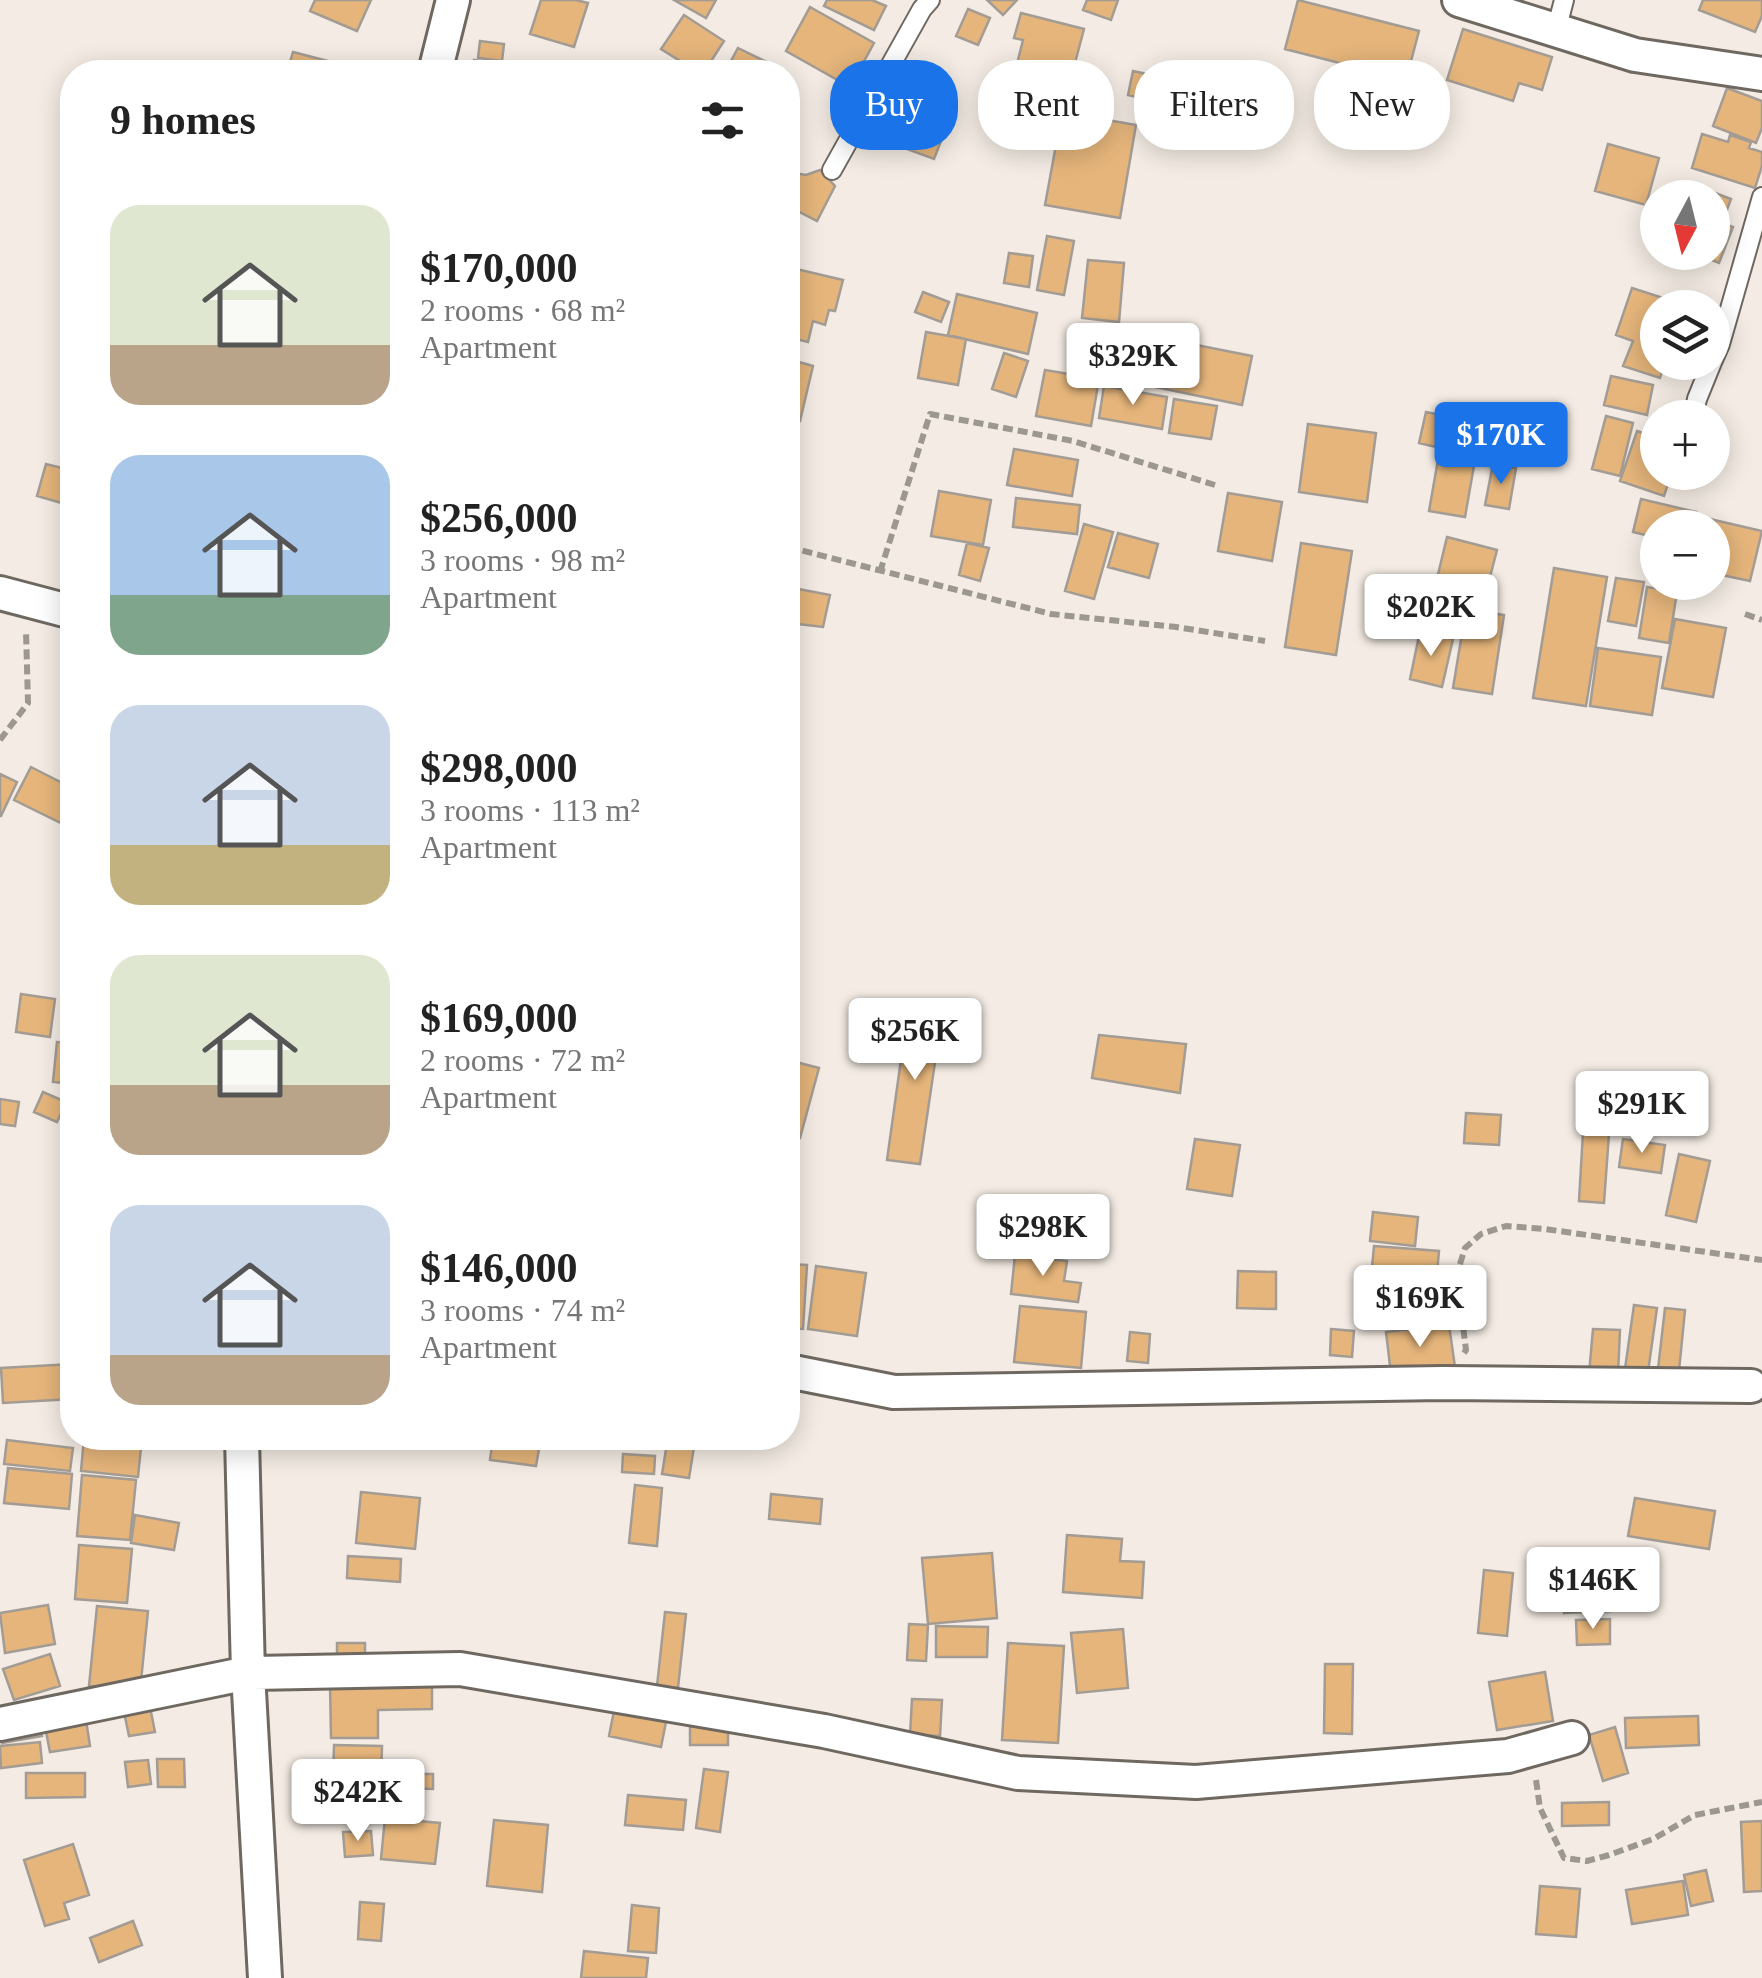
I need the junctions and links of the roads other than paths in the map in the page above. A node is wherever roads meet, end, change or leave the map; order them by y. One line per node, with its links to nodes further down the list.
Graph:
1 (452, 0): 5 (street)
2 (930, 0): 7 (lane)
3 (1459, 0): 4 (street)
4 (1560, 15): 6 (street)
5 (437, 60)
6 (1762, 74)
7 (832, 170)
8 (1762, 197): 9 (lane)
9 (1730, 309)
10 (12, 597): 11 (street)
11 (60, 609)
12 (800, 1373): 13 (street)
13 (1751, 1386)
14 (242, 1450): 15 (street)
15 (248, 1673): 16 (street); 17 (street); 18 (street)
16 (0, 1724)
17 (1572, 1738)
18 (265, 1978)

